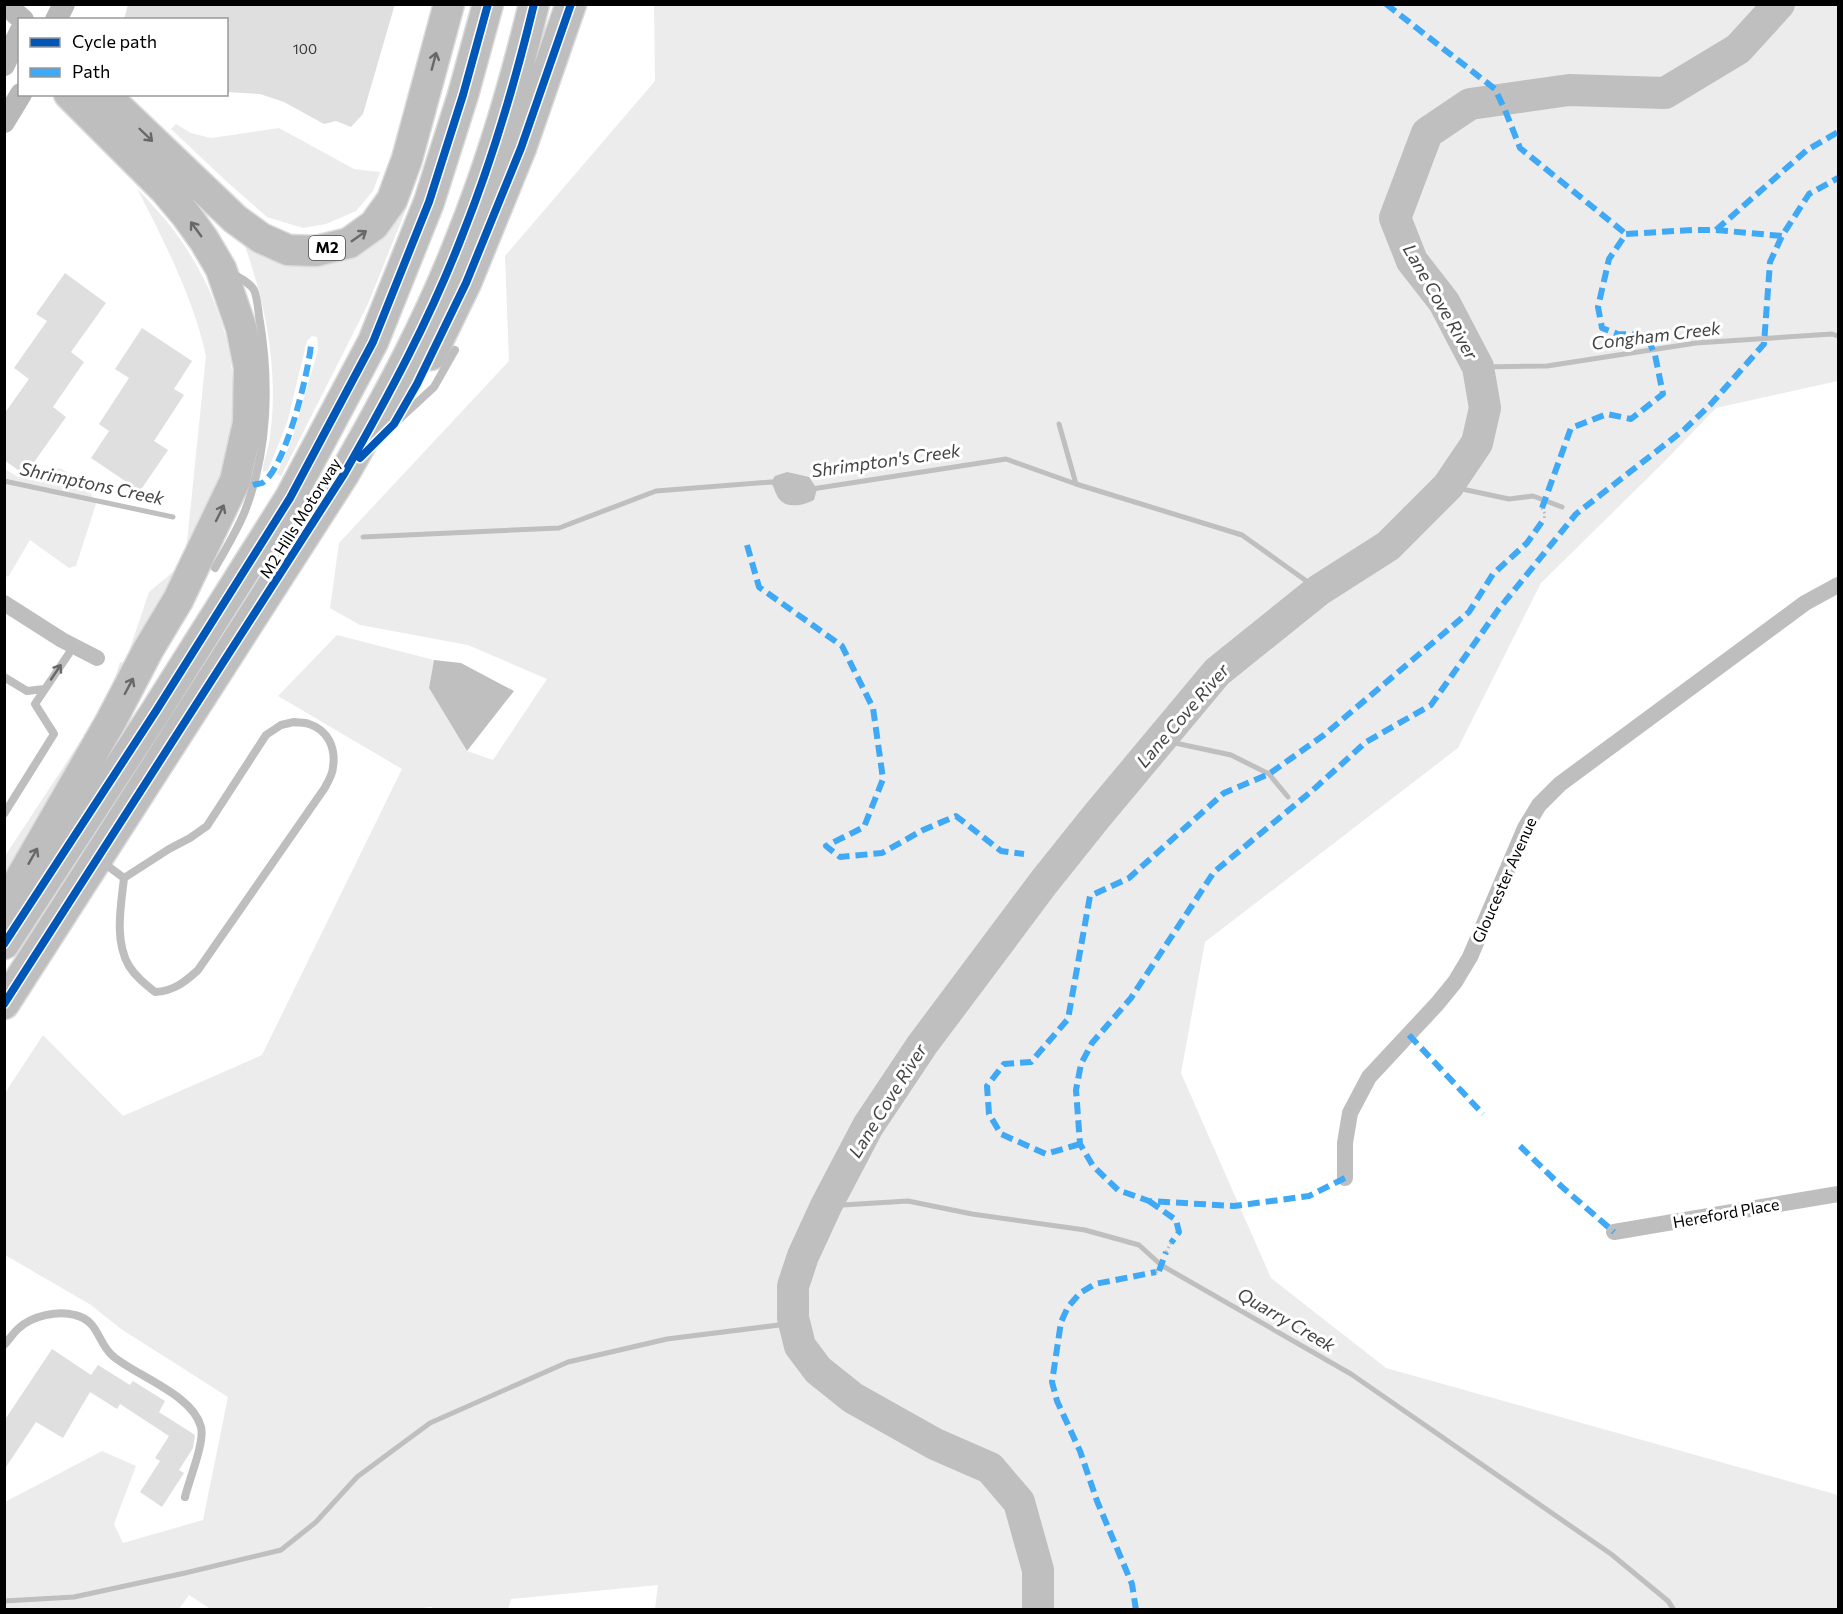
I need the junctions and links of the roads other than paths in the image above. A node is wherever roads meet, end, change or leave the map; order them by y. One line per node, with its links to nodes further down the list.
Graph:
1 (5, 4): 8 (main road)
2 (35, 4): 9 (main road)
3 (64, 4): 10 (main road)
4 (449, 4): 13 (highway, M2, one-way to 4)
5 (488, 4): 30 (highway, M2 Hills Motorway)
6 (534, 4): 18 (highway, M2 Hills Motorway)
7 (571, 4): 17 (highway)
8 (22, 18)
9 (25, 18)
10 (57, 18)
11 (20, 96): 14 (main road)
12 (71, 96): 15 (highway, one-way to 12)
13 (106, 96)
14 (4, 122)
15 (221, 269): 19 (lane); 29 (highway, one-way to 15)
16 (455, 350): 17 (lane)
17 (393, 424): 18 (highway)
18 (345, 474): 27 (highway, M2 Hills Motorway)
19 (215, 568)
20 (1839, 585): 32 (street, Gloucester Avenue)
21 (5, 605): 22 (street)
22 (74, 646): 23 (street); 25 (lane, one-way to 22)
23 (97, 658)
24 (4, 677): 25 (lane)
25 (44, 689): 26 (lane)
26 (4, 814)
27 (98, 859): 28 (lane); 31 (highway, M2 Hills Motorway)
28 (124, 878): 28 (lane)
29 (4, 907)
30 (4, 944)
31 (4, 1004)
32 (1345, 1178)
33 (1839, 1194): 34 (street, Hereford Place)
34 (1614, 1232)
35 (4, 1346): 36 (lane)
36 (185, 1497)

